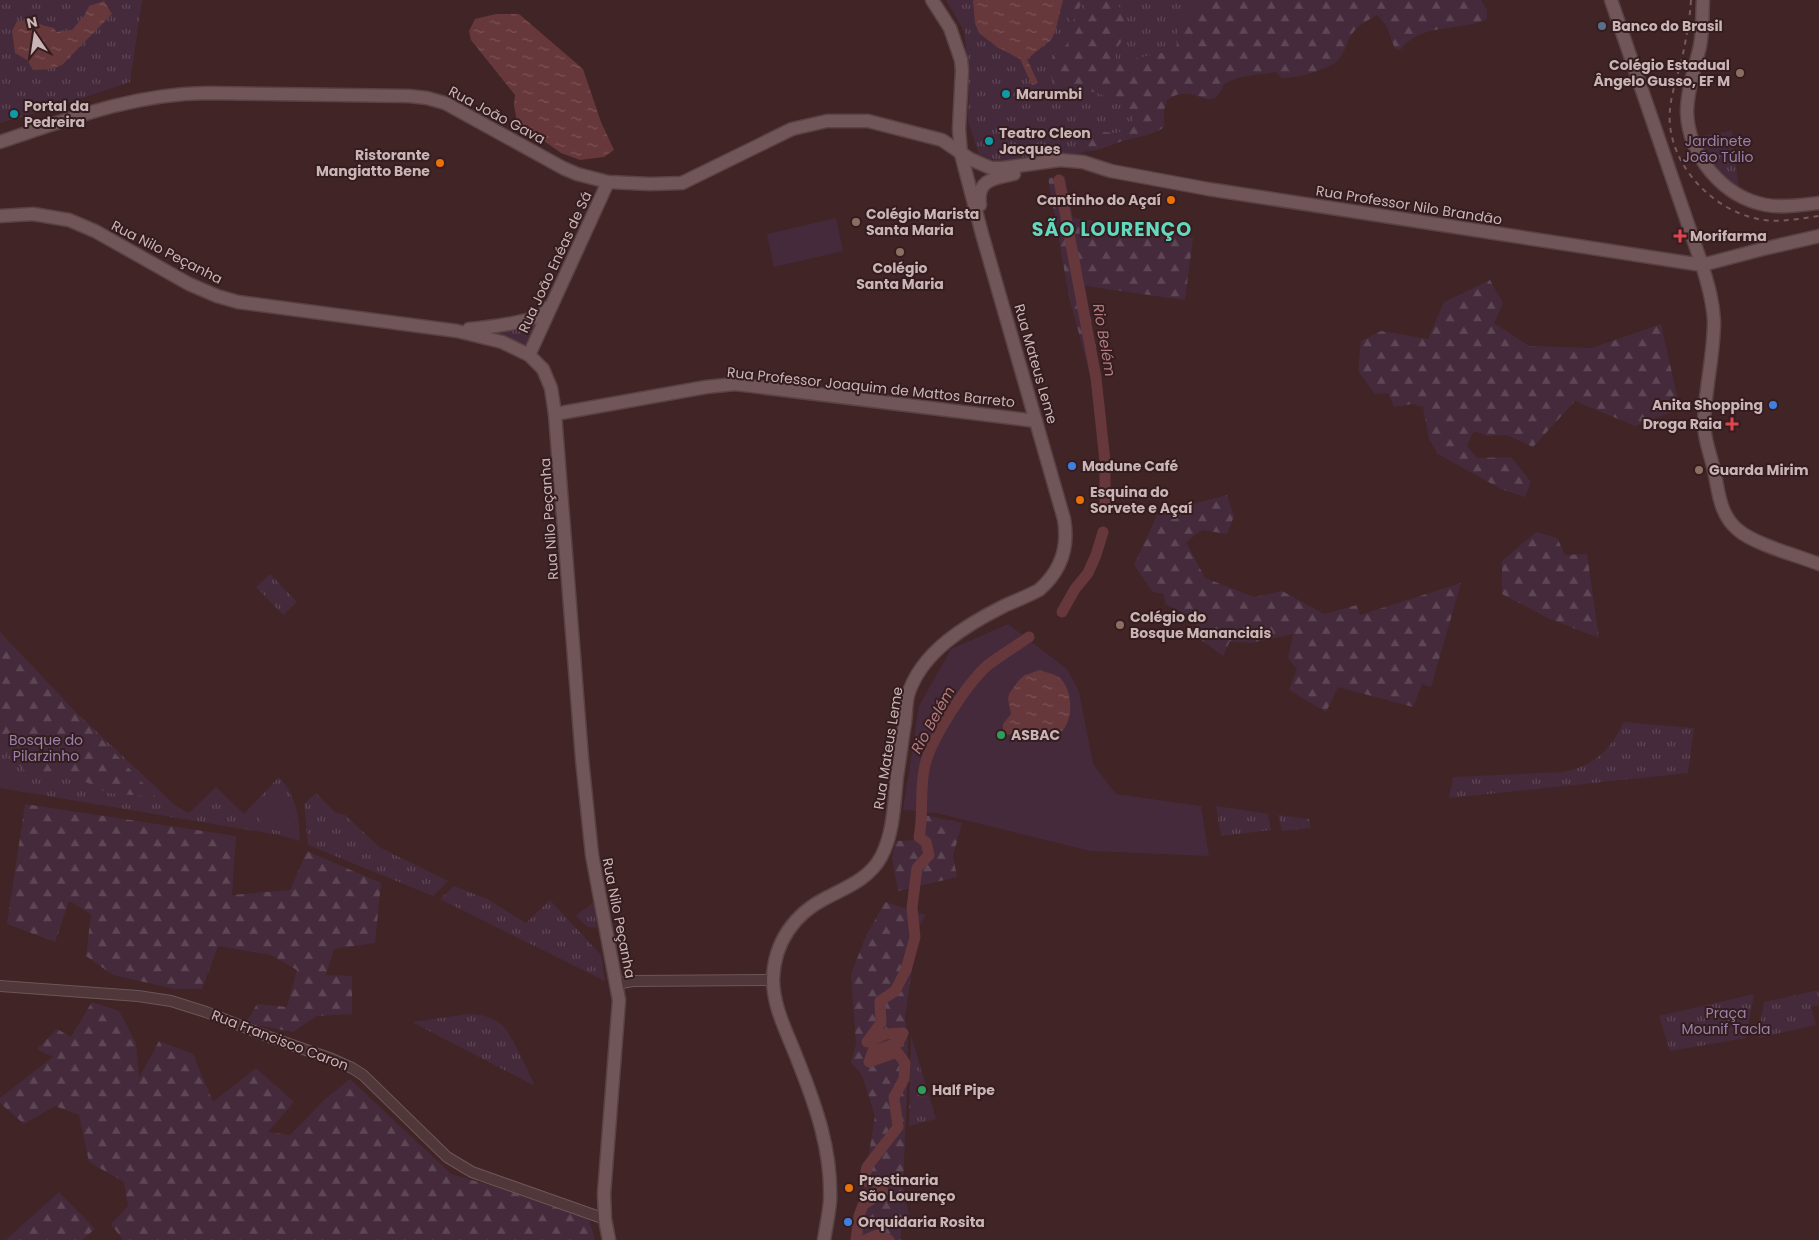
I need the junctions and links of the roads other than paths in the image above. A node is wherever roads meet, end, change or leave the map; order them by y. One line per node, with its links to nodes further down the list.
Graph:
1 (932, 0): 5 (main road, Rua Mateus Leme)
2 (1611, 0): 16 (main road)
3 (1703, 0): 4 (main road)
4 (1702, 20): 11 (main road); 12 (main road)
5 (958, 49): 6 (main road, Rua Mateus Leme); 8 (main road, Rua Mateus Leme)
6 (942, 140): 8 (main road, Rua João Gava); 10 (main road, Rua João Gava); 14 (main road)
7 (0, 142): 10 (main road, Rua João Gava)
8 (961, 154): 9 (main road, Rua Professor Nilo Brandão); 14 (main road, Rua Mateus Leme)
9 (1111, 171): 14 (main road, Rua Professor Nilo Brandão); 16 (main road, Rua Professor Nilo Brandão)
10 (608, 182): 17 (main road, Rua João Enéas de Sá)
11 (1819, 203)
12 (1819, 209)
13 (0, 216): 18 (main road, Rua Nilo Peçanha)
14 (982, 234): 21 (main road, Rua Mateus Leme)
15 (1819, 236): 16 (main road)
16 (1702, 265): 22 (main road)
17 (552, 304): 18 (main road); 19 (main road, Rua João Enéas de Sá)
18 (457, 331): 19 (main road, Rua Nilo Peçanha)
19 (529, 355): 20 (main road, Rua Nilo Peçanha)
20 (555, 414): 21 (main road, Rua Professor Joaquim de Mattos Barreto); 24 (main road, Rua Nilo Peçanha)
21 (1036, 421): 23 (main road, Rua Mateus Leme)
22 (1819, 564)
23 (773, 980): 24 (street); 28 (main road, Rua Mateus Leme)
24 (616, 984): 26 (main road, Rua Nilo Peçanha)
25 (0, 986): 26 (street, Rua Francisco Caron)
26 (605, 1219): 27 (main road, Rua Nilo Peçanha)
27 (609, 1240)
28 (824, 1240)

